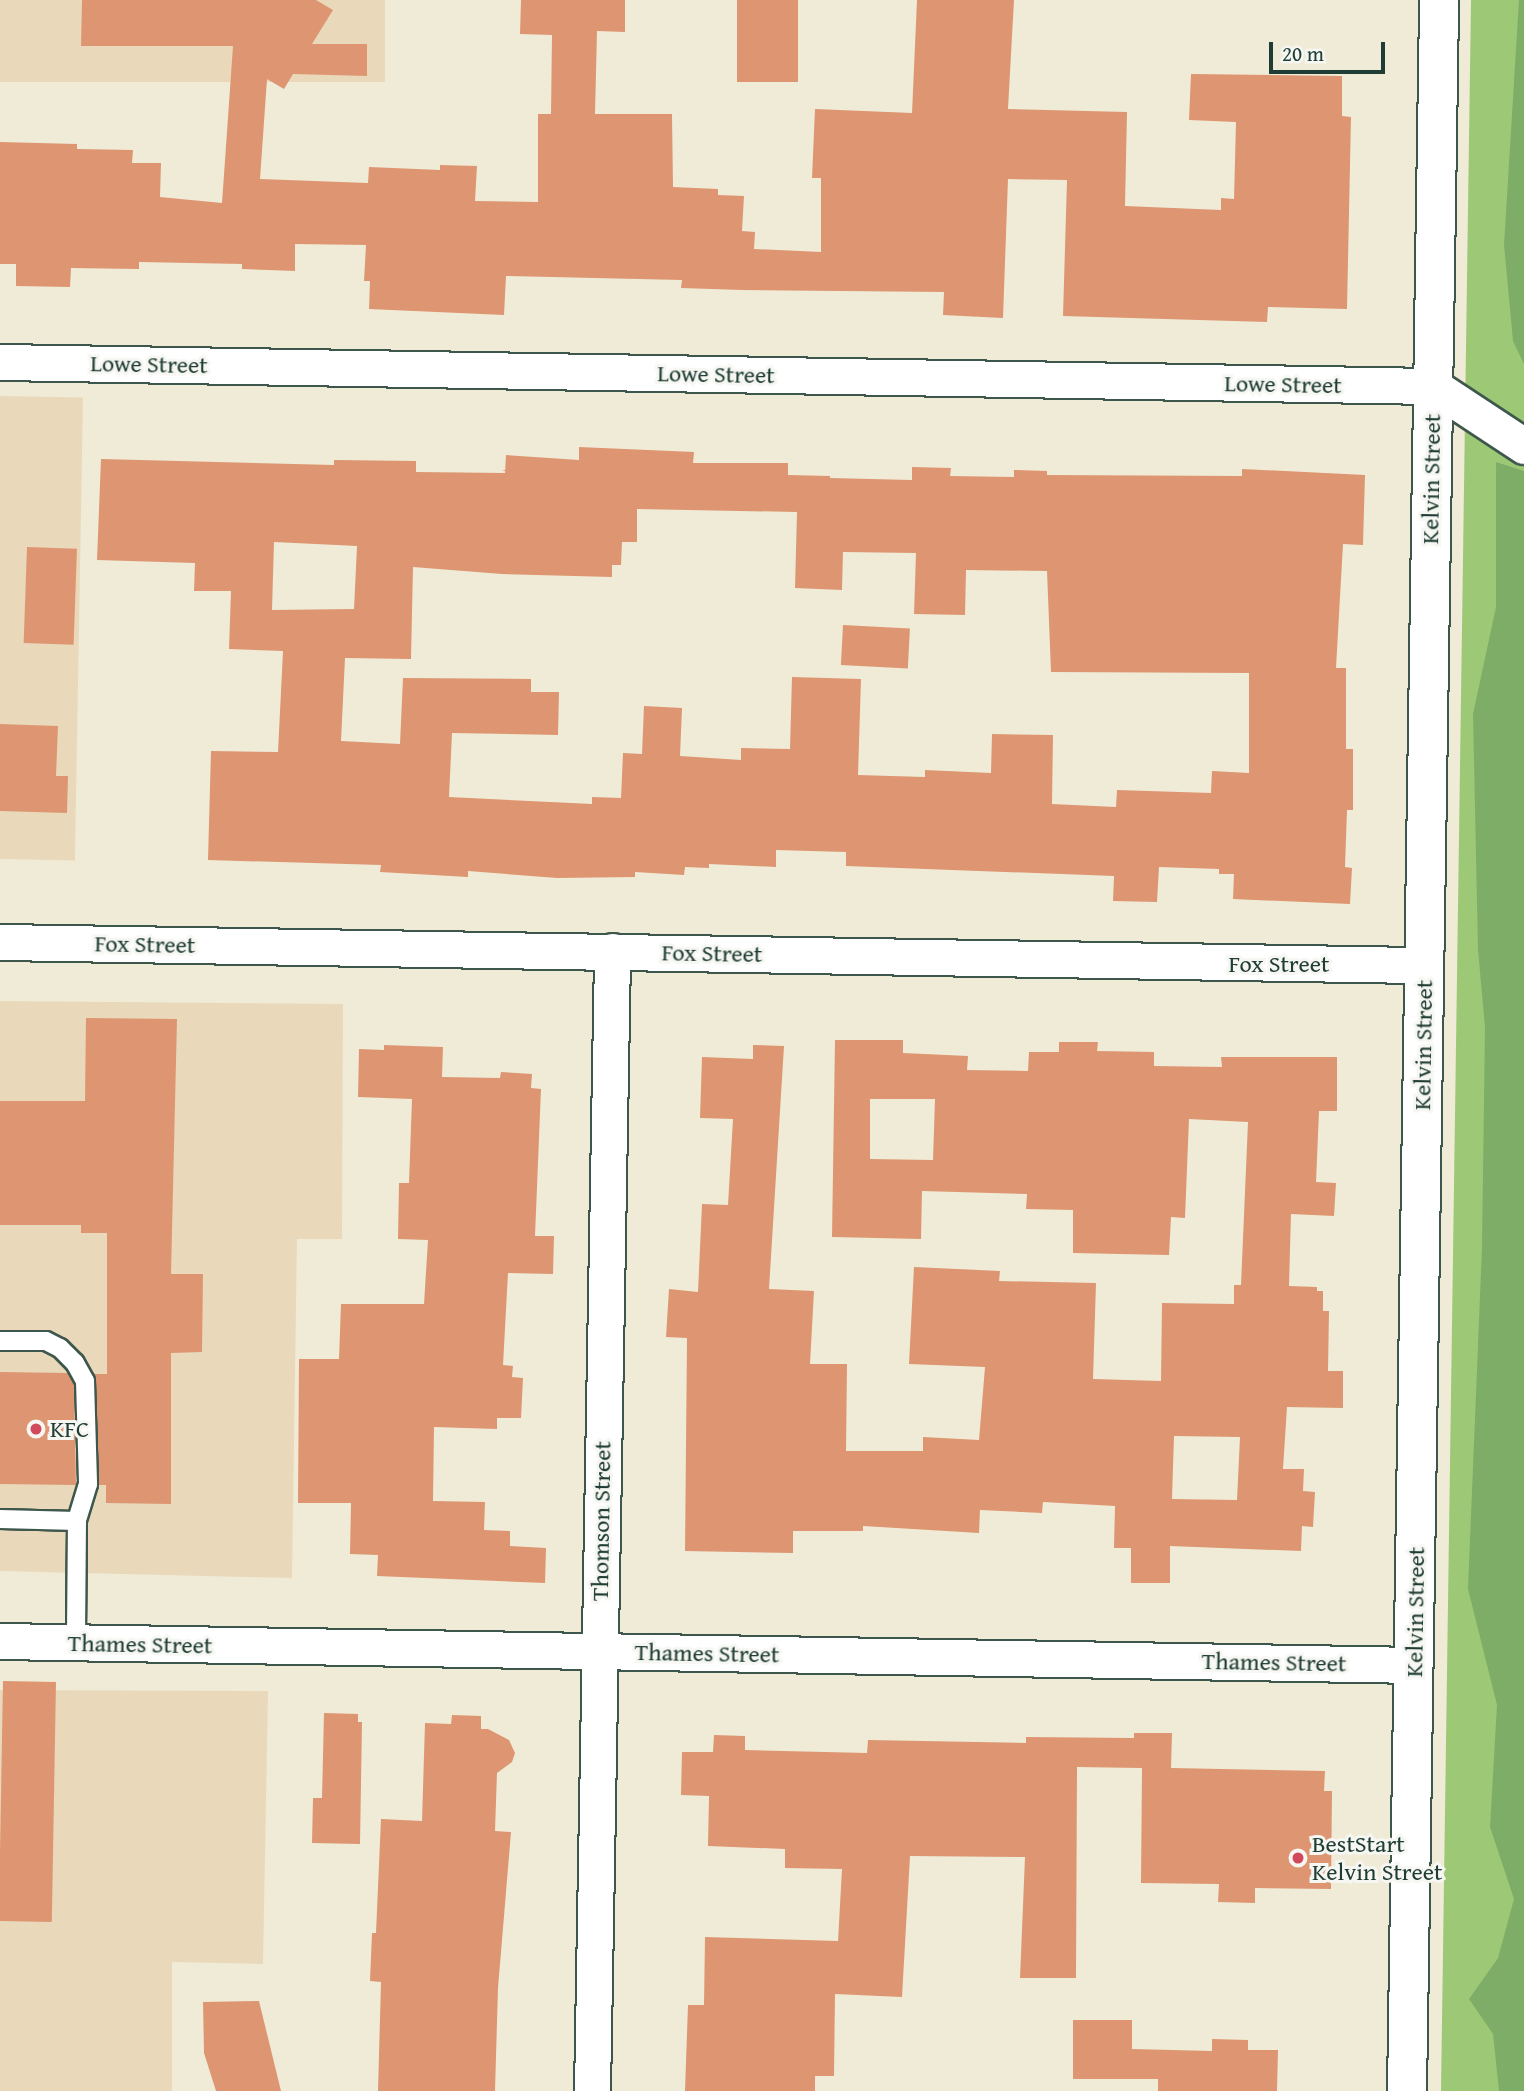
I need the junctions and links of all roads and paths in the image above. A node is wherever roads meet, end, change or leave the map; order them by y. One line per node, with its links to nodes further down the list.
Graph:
1 (1439, 0): 3 (main road, Kelvin Street)
2 (0, 362): 3 (street, Lowe Street)
3 (1433, 386): 4 (street); 7 (main road, Kelvin Street)
4 (1524, 446)
5 (0, 942): 6 (street, Fox Street)
6 (612, 951): 7 (street, Fox Street); 13 (street, Thomson Street)
7 (1424, 965): 14 (main road, Kelvin Street)
8 (0, 1341): 10 (lane)
9 (0, 1520): 10 (lane)
10 (77, 1521): 12 (lane)
11 (0, 1641): 12 (street, Thames Street)
12 (76, 1643): 13 (street, Thames Street)
13 (599, 1651): 14 (street, Thames Street); 15 (street, Thomson Street)
14 (1414, 1665): 16 (main road, Kelvin Street)
15 (592, 2091)
16 (1407, 2091)

